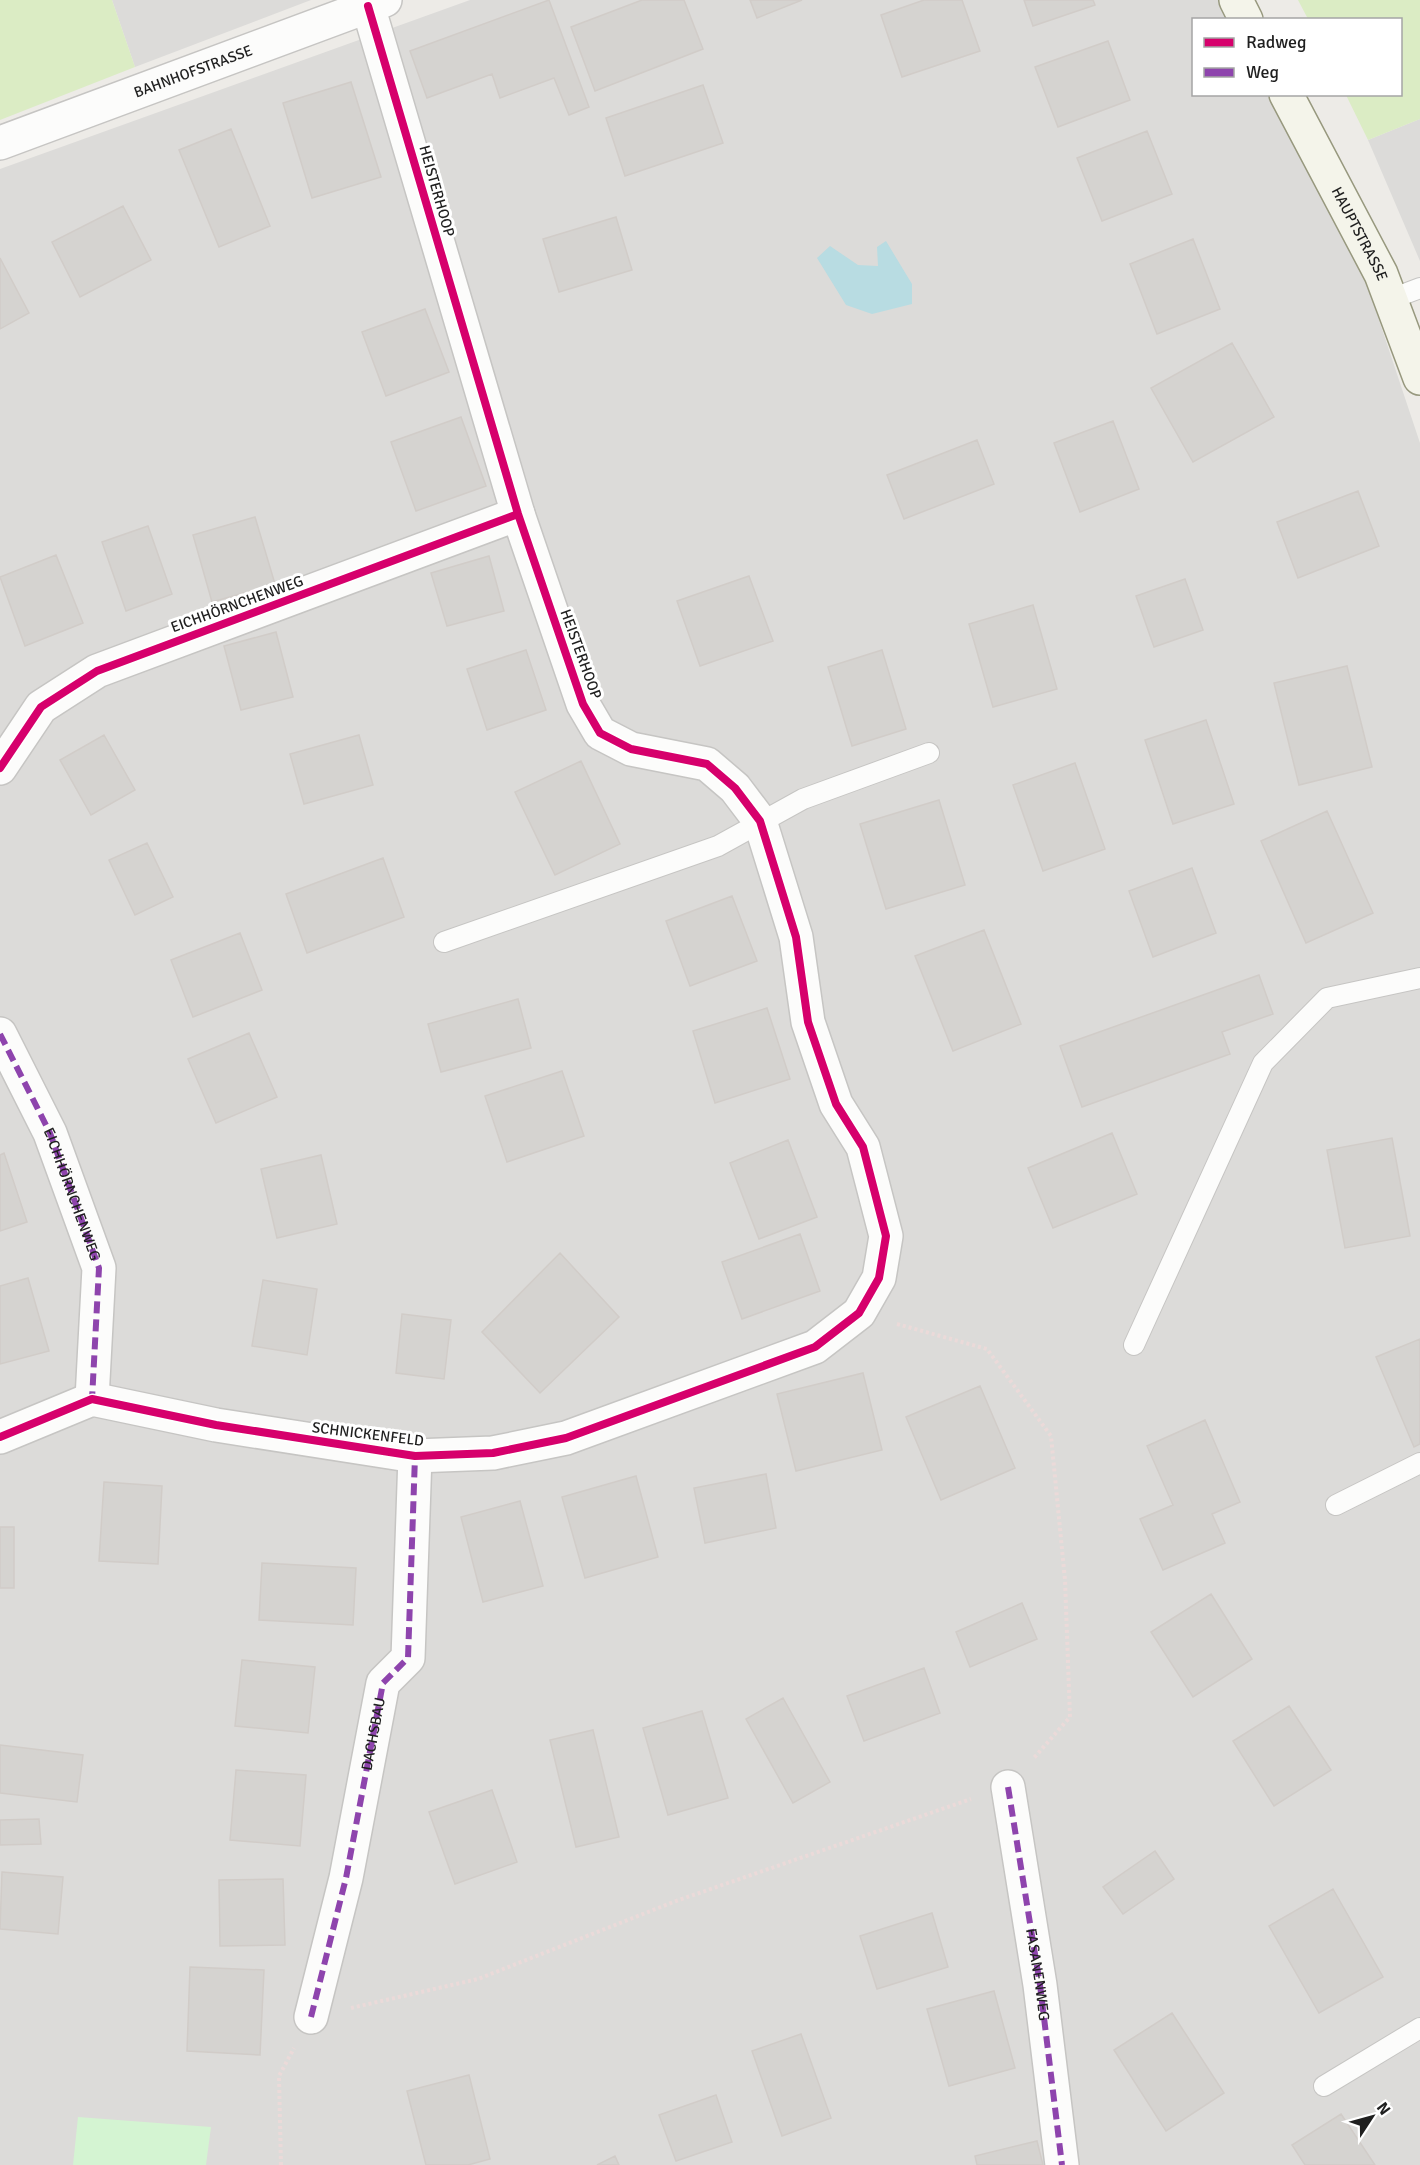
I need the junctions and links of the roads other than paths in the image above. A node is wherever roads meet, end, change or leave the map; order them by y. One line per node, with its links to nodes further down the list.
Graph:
1 (1236, 0): 3 (main road)
2 (377, 3): 5 (street, BAHNHOFSTRASSE); 8 (street, HEISTERHOOP)
3 (1245, 18)
4 (1287, 96): 6 (main road, HAUPTSTRASSE)
5 (0, 143)
6 (1405, 293): 7 (main road, HAUPTSTRASSE)
7 (1420, 378)
8 (518, 514): 10 (street, EICHHÖRNCHENWEG); 11 (street, HEISTERHOOP)
9 (929, 753): 11 (lane)
10 (0, 768)
11 (760, 821): 12 (lane); 15 (street, HEISTERHOOP)
12 (444, 942)
13 (1420, 978): 16 (lane)
14 (0, 1034): 17 (street, EICHHÖRNCHENWEG)
15 (859, 1313): 19 (street, SCHNICKENFELD)
16 (1134, 1346)
17 (92, 1399): 18 (street); 19 (street, SCHNICKENFELD)
18 (0, 1437)
19 (415, 1456): 23 (street, DACHSBAU)
20 (1420, 1463): 21 (lane)
21 (1336, 1505)
22 (1008, 1787): 26 (street, FASANENWEG)
23 (311, 2017)
24 (1420, 2028): 25 (lane)
25 (1324, 2086)
26 (1062, 2165)

